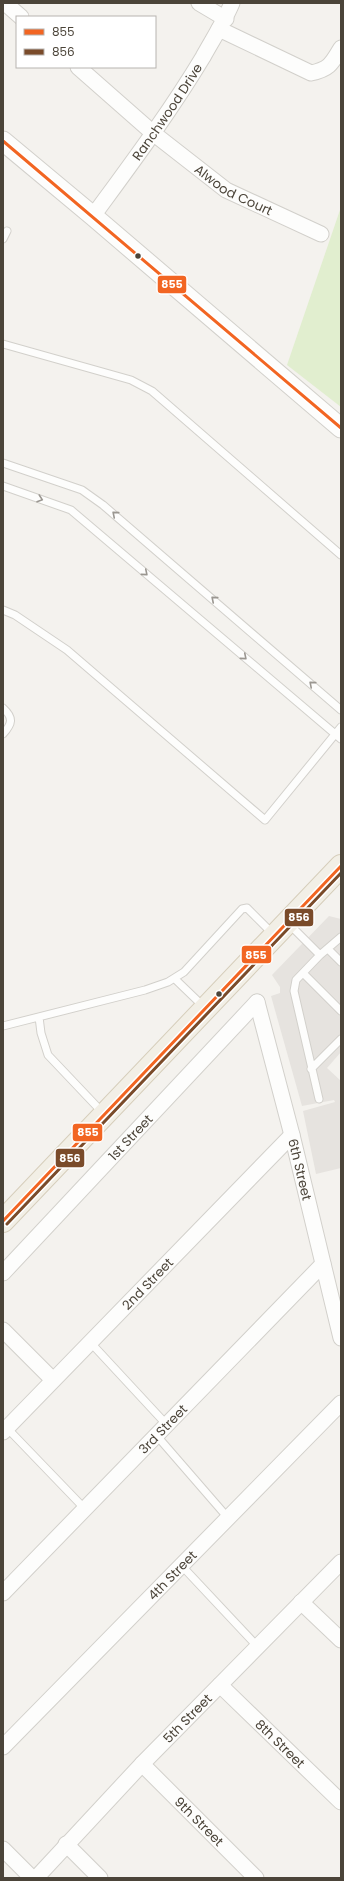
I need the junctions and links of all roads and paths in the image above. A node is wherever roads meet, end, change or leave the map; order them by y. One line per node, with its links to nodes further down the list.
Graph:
1 (5, 3): 4 (street)
2 (199, 3): 5 (street)
3 (232, 3): 5 (street, Ranchwood Drive)
4 (20, 16)
5 (222, 24): 6 (street); 8 (street, Ranchwood Drive)
6 (341, 48)
7 (79, 68): 8 (street, Alwood Court)
8 (154, 132): 10 (street, Ranchwood Drive); 12 (street, Alwood Court)
9 (3, 141): 10 (street)
10 (94, 216): 15 (street)
11 (7, 231): 13 (lane)
12 (321, 234)
13 (3, 239)
14 (3, 344): 18 (lane)
15 (341, 428)
16 (3, 463): 21 (lane, one-way to 16)
17 (3, 486): 24 (lane, one-way to 24)
18 (341, 555)
19 (3, 610): 24 (lane)
20 (3, 708): 23 (lane)
21 (341, 710)
22 (341, 727): 24 (lane)
23 (3, 734)
24 (338, 736)
25 (341, 866): 26 (main road)
26 (281, 929): 29 (lane); 32 (lane); 34 (main road)
27 (341, 937): 28 (lane)
28 (328, 949): 29 (lane); 30 (lane)
29 (320, 955): 31 (lane)
30 (341, 962)
31 (303, 973): 35 (lane); 39 (lane)
32 (175, 979): 34 (lane); 36 (lane)
33 (257, 1002): 42 (street, 6th Street); 45 (street, 1st Street)
34 (206, 1008): 41 (main road)
35 (341, 1012)
36 (39, 1017): 37 (lane); 41 (lane)
37 (3, 1026)
38 (341, 1039): 39 (lane)
39 (311, 1069): 40 (lane)
40 (319, 1099)
41 (104, 1115): 43 (main road)
42 (292, 1135): 44 (street, 6th Street); 48 (street, 2nd Street)
43 (3, 1221)
44 (323, 1264): 47 (street, 6th Street); 51 (street, 3rd Street)
45 (3, 1273)
46 (3, 1330): 49 (street)
47 (341, 1338)
48 (90, 1342): 49 (street, 2nd Street); 51 (lane)
49 (53, 1380): 52 (street, 2nd Street)
50 (341, 1403): 55 (street, 4th Street)
51 (167, 1425): 53 (street, 3rd Street)
52 (5, 1430): 54 (lane)
53 (157, 1436): 54 (street, 3rd Street); 55 (lane)
54 (85, 1509): 58 (street, 3rd Street)
55 (229, 1519): 57 (street, 4th Street)
56 (341, 1562): 59 (street, 5th Street)
57 (181, 1565): 61 (lane); 63 (street, 4th Street)
58 (3, 1593)
59 (301, 1602): 60 (street); 61 (street, 5th Street)
60 (341, 1640)
61 (257, 1646): 62 (street, 5th Street)
62 (220, 1685): 64 (street, 5th Street); 65 (street, 8th Street)
63 (3, 1747)
64 (142, 1764): 66 (street, 5th Street); 71 (street, 9th Street)
65 (341, 1802)
66 (66, 1844): 69 (street, 5th Street); 70 (street)
67 (3, 1849): 68 (street)
68 (32, 1878)
69 (36, 1878)
70 (100, 1878)
71 (256, 1878)

